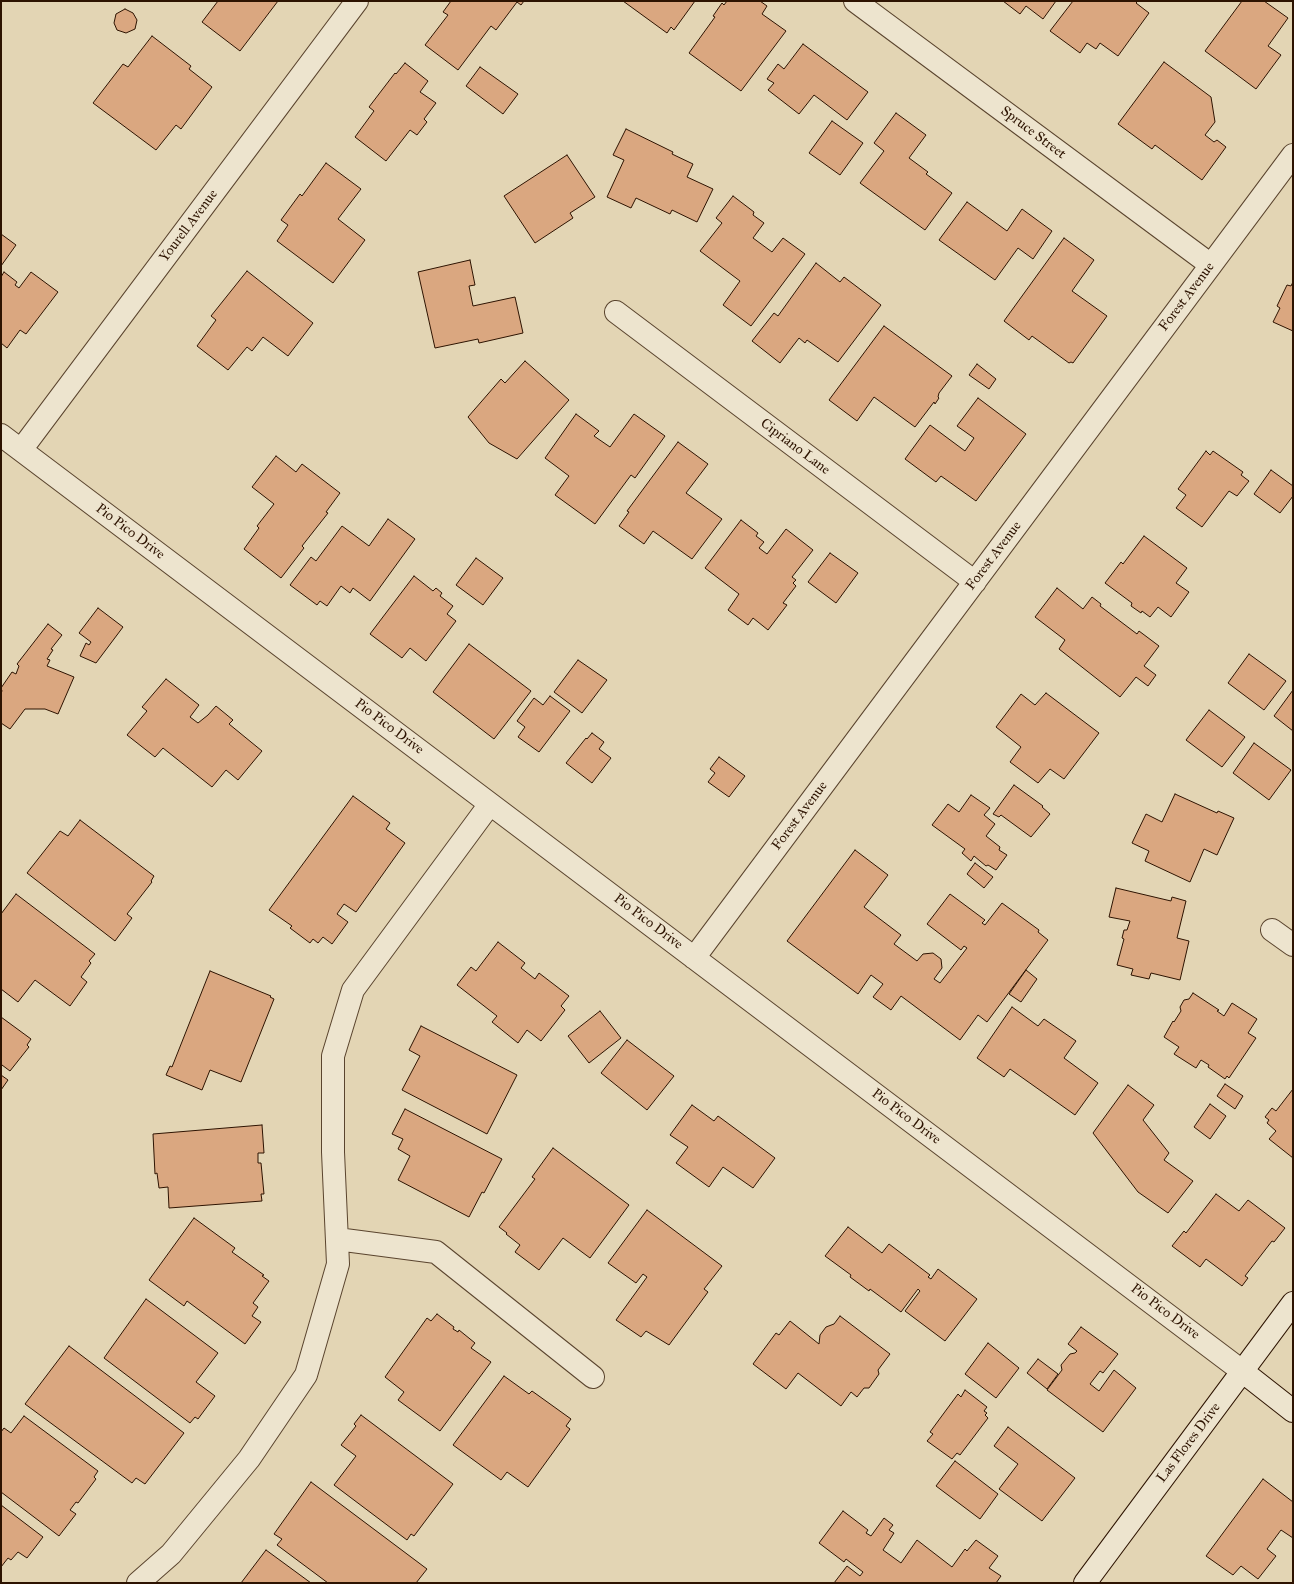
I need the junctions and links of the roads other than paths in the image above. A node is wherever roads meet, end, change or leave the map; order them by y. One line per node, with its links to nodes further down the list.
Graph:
1 (357, 1): 7 (street, Yourell Avenue)
2 (855, 1): 4 (street, Spruce Street)
3 (1293, 155): 4 (street, Forest Avenue)
4 (1211, 265): 8 (street, Forest Avenue)
5 (616, 312): 8 (street, Cipriano Lane)
6 (1, 435): 7 (street, Pio Pico Drive)
7 (21, 450): 9 (street, Pio Pico Drive)
8 (975, 582): 12 (street, Forest Avenue)
9 (490, 804): 12 (street, Pio Pico Drive); 13 (street)
10 (1272, 930): 11 (street)
11 (1293, 945)
12 (694, 958): 15 (street, Pio Pico Drive)
13 (337, 1239): 16 (street); 18 (street)
14 (1293, 1303): 15 (street, Las Flores Drive)
15 (1242, 1371): 17 (street, Pio Pico Drive); 19 (street, Las Flores Drive)
16 (593, 1377)
17 (1293, 1411)
18 (138, 1583)
19 (1085, 1583)

